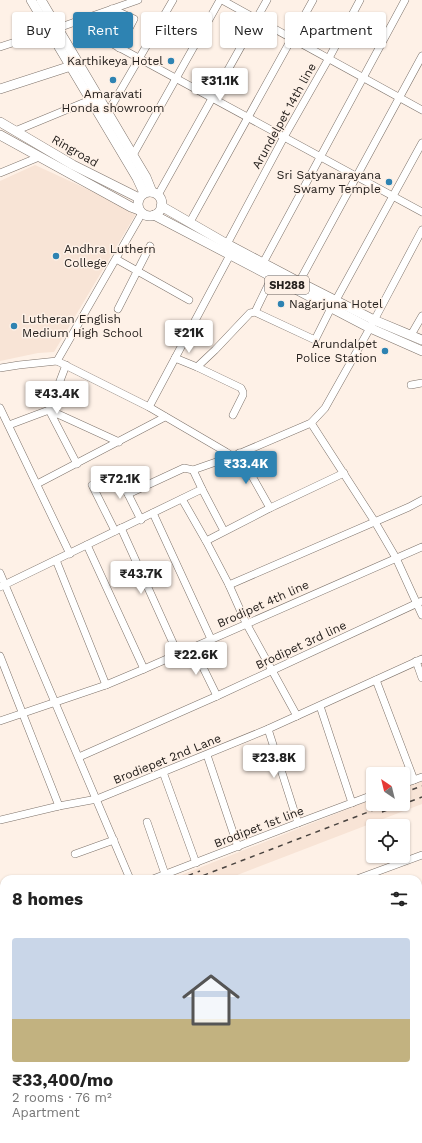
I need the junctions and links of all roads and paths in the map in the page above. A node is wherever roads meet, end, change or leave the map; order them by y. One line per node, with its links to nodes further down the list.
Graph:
1 (31, 0): 11 (main road)
2 (41, 0): 12 (main road)
3 (138, 0): 10 (street)
4 (173, 0): 28 (street)
5 (221, 0): 15 (street); 30 (street)
6 (267, 0): 16 (street)
7 (313, 0): 17 (street)
8 (360, 0): 27 (street, Arundelpet 14th line)
9 (405, 0): 31 (street)
10 (112, 9): 13 (street); 14 (street)
11 (40, 12)
12 (46, 12)
13 (104, 12)
14 (118, 12)
15 (244, 12)
16 (261, 12)
17 (306, 12)
18 (12, 43): 19 (street)
19 (0, 47)
20 (62, 48): 29 (main road)
21 (65, 48): 35 (main road)
22 (120, 48): 28 (street)
23 (240, 48): 33 (street)
24 (287, 48): 38 (street)
25 (310, 48): 27 (street)
26 (422, 56): 34 (street)
27 (329, 58): 31 (street); 42 (street, Arundelpet 14th line)
28 (139, 59): 30 (street); 37 (street)
29 (70, 66): 32 (main road); 35 (main road)
30 (176, 78): 33 (street); 44 (street)
31 (364, 78): 34 (street); 46 (street)
32 (0, 89)
33 (212, 97): 38 (street); 49 (street)
34 (400, 97): 36 (street); 48 (street)
35 (95, 98): 37 (main road); 40 (street); 49 (main road)
36 (422, 110)
37 (108, 112): 44 (main road)
38 (249, 118): 42 (street); 55 (street)
39 (0, 122): 40 (main road, Ringroad)
40 (15, 131): 49 (main road, Ringroad)
41 (0, 135): 45 (main road, Ringroad)
42 (284, 137): 46 (street); 57 (street, Arundelpet 14th line)
43 (422, 143): 50 (street)
44 (133, 155): 49 (main road)
45 (40, 157): 47 (street); 52 (main road, Ringroad)
46 (321, 157): 48 (street); 61 (street)
47 (0, 173)
48 (357, 176): 50 (street); 64 (street)
49 (148, 195): 51 (main road); 52 (main road)
50 (393, 196): 53 (street); 66 (street)
51 (161, 206): 54 (main road); 55 (main road, SH288)
52 (141, 211): 54 (main road, SH288); 60 (street)
53 (422, 212)
54 (154, 215): 59 (main road, SH288)
55 (190, 222): 57 (main road, SH288)
56 (422, 230): 70 (street)
57 (227, 244): 61 (main road, SH288)
58 (150, 246): 62 (street)
59 (230, 255): 63 (main road, SH288); 74 (street)
60 (116, 259): 62 (street); 75 (street)
61 (264, 263): 64 (main road, SH288)
62 (137, 271): 65 (street); 67 (street)
63 (272, 278): 64 (main road, SH288); 68 (street)
64 (297, 286): 66 (main road, SH288)
65 (190, 300)
66 (333, 304): 68 (street); 70 (main road, SH288)
67 (118, 309)
68 (255, 312): 77 (street)
69 (422, 316): 71 (street)
70 (372, 324): 71 (main road, SH288); 73 (main road, SH288); 86 (street)
71 (411, 335): 72 (main road, SH288)
72 (422, 340)
73 (422, 351)
74 (175, 358): 77 (street); 81 (street)
75 (57, 361): 76 (street); 78 (street)
76 (66, 366): 81 (street); 83 (street)
77 (197, 367): 84 (street)
78 (0, 368)
79 (422, 383): 80 (street)
80 (411, 385)
81 (149, 407): 85 (street)
82 (0, 408): 87 (street)
83 (49, 410): 87 (street); 88 (street); 91 (street)
84 (233, 415)
85 (166, 417): 88 (street); 90 (street)
86 (311, 423): 89 (street); 94 (street)
87 (9, 425): 95 (street)
88 (119, 442): 91 (street)
89 (239, 453): 90 (street); 101 (street)
90 (232, 456): 92 (street)
91 (77, 464): 95 (street)
92 (193, 470): 97 (street); 98 (street)
93 (117, 472): 98 (street)
94 (344, 473): 101 (street); 104 (street)
95 (37, 484): 110 (street)
96 (92, 484): 105 (street)
97 (202, 489): 99 (street); 106 (street)
98 (128, 494): 103 (street)
99 (182, 499): 102 (street); 107 (street)
100 (422, 500): 104 (street)
101 (270, 508): 106 (street)
102 (153, 513): 103 (street); 119 (street)
103 (141, 520): 105 (street)
104 (375, 522): 111 (street); 115 (street)
105 (118, 529): 108 (street); 121 (street)
106 (224, 531): 107 (street)
107 (206, 541): 115 (street)
108 (87, 545): 110 (street); 124 (street)
109 (422, 546): 111 (street, Brodipet 4th line)
110 (70, 554): 112 (street)
111 (396, 558): 116 (street); 118 (street, Brodipet 4th line)
112 (56, 560): 114 (street); 128 (street)
113 (0, 573): 114 (street)
114 (2, 585): 130 (street)
115 (229, 586): 118 (street)
116 (419, 603): 117 (street); 125 (street, Brodipet 3rd line)
117 (422, 615)
118 (246, 623): 119 (street, Brodipet 4th line); 125 (street)
119 (212, 639): 120 (street, Brodipet 4th line)
120 (193, 647): 121 (street, Brodipet 4th line); 129 (street)
121 (178, 654): 124 (street, Brodipet 4th line)
122 (1, 660): 132 (street)
123 (419, 660): 126 (street); 127 (street, Brodiepet 2nd Lane)
124 (144, 669): 128 (street, Brodipet 4th line)
125 (272, 670): 129 (street, Brodipet 3rd line); 133 (street)
126 (422, 678)
127 (376, 680): 131 (street, Brodiepet 2nd Lane); 140 (street)
128 (106, 685): 130 (street, Brodipet 4th line)
129 (217, 696): 137 (street, Brodipet 3rd line)
130 (55, 702): 132 (street, Brodipet 4th line); 137 (street)
131 (320, 706): 133 (street, Brodiepet 2nd Lane); 144 (street)
132 (23, 713): 134 (street, Brodipet 4th line); 145 (street)
133 (297, 716): 135 (street, Brodiepet 2nd Lane)
134 (0, 721)
135 (268, 730): 136 (street, Brodiepet 2nd Lane); 148 (street)
136 (208, 755): 138 (street, Brodiepet 2nd Lane); 150 (street)
137 (79, 758): 143 (street)
138 (163, 772): 143 (street, Brodiepet 2nd Lane); 153 (street)
139 (422, 777): 140 (street)
140 (414, 780): 141 (street)
141 (410, 781)
142 (366, 798): 144 (street, Brodipet 1st line)
143 (97, 799): 145 (street, Brodiepet 2nd Lane); 149 (street)
144 (352, 803): 148 (street, Brodipet 1st line)
145 (59, 806): 146 (street, Brodiepet 2nd Lane)
146 (0, 820)
147 (146, 822): 154 (street)
148 (298, 822): 150 (street, Brodipet 1st line)
149 (114, 840): 151 (street); 155 (street)
150 (238, 847): 153 (street, Brodipet 1st line)
151 (75, 854)
152 (422, 855): 156 (street)
153 (196, 863): 154 (street, Brodipet 1st line)
154 (165, 874)
155 (128, 875)
156 (368, 875)

